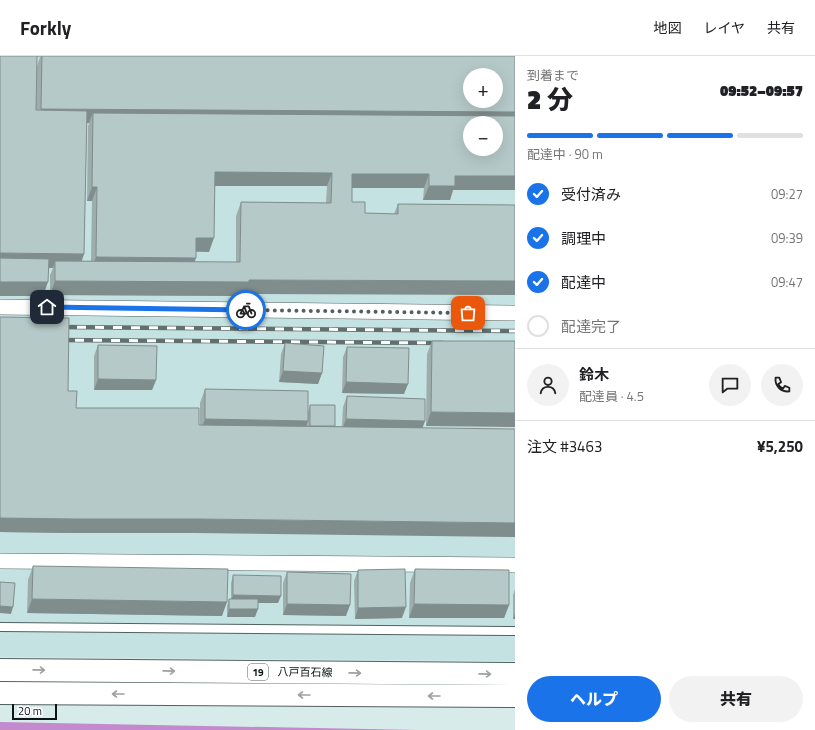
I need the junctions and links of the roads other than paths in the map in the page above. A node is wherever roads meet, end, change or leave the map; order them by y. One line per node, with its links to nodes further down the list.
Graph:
1 (0, 307): 2 (street)
2 (515, 313)
3 (0, 561): 4 (street)
4 (515, 565)
5 (0, 627): 6 (lane)
6 (515, 631)
7 (0, 670): 8 (main road, 八戸百石線 / 19, one-way to 8)
8 (515, 674)
9 (0, 693): 10 (main road, 八戸百石線 / 19, one-way to 9)
10 (515, 696)

